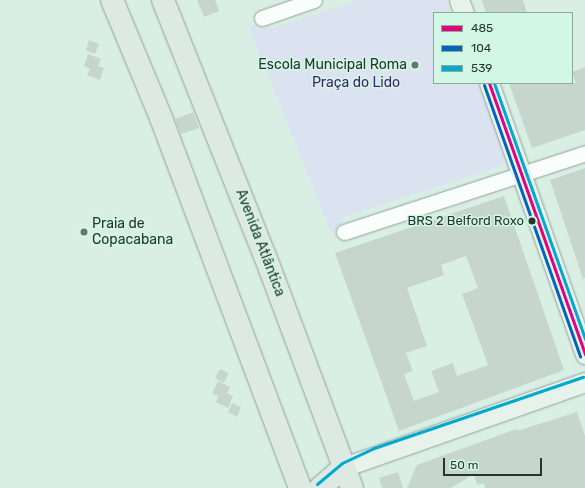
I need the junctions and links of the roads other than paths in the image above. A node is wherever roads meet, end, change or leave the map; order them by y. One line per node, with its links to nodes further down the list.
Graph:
1 (112, 0): 14 (highway)
2 (163, 0): 13 (highway, Avenida Atlântica)
3 (314, 0): 6 (street)
4 (459, 0): 5 (main road)
5 (464, 12)
6 (262, 18)
7 (489, 84): 9 (main road)
8 (585, 153): 9 (street)
9 (521, 176): 10 (street); 11 (main road)
10 (344, 232)
11 (585, 354)
12 (585, 382): 13 (main road)
13 (344, 467): 15 (highway); 16 (highway, Avenida Atlântica)
14 (300, 488)
15 (320, 488)
16 (352, 488)

